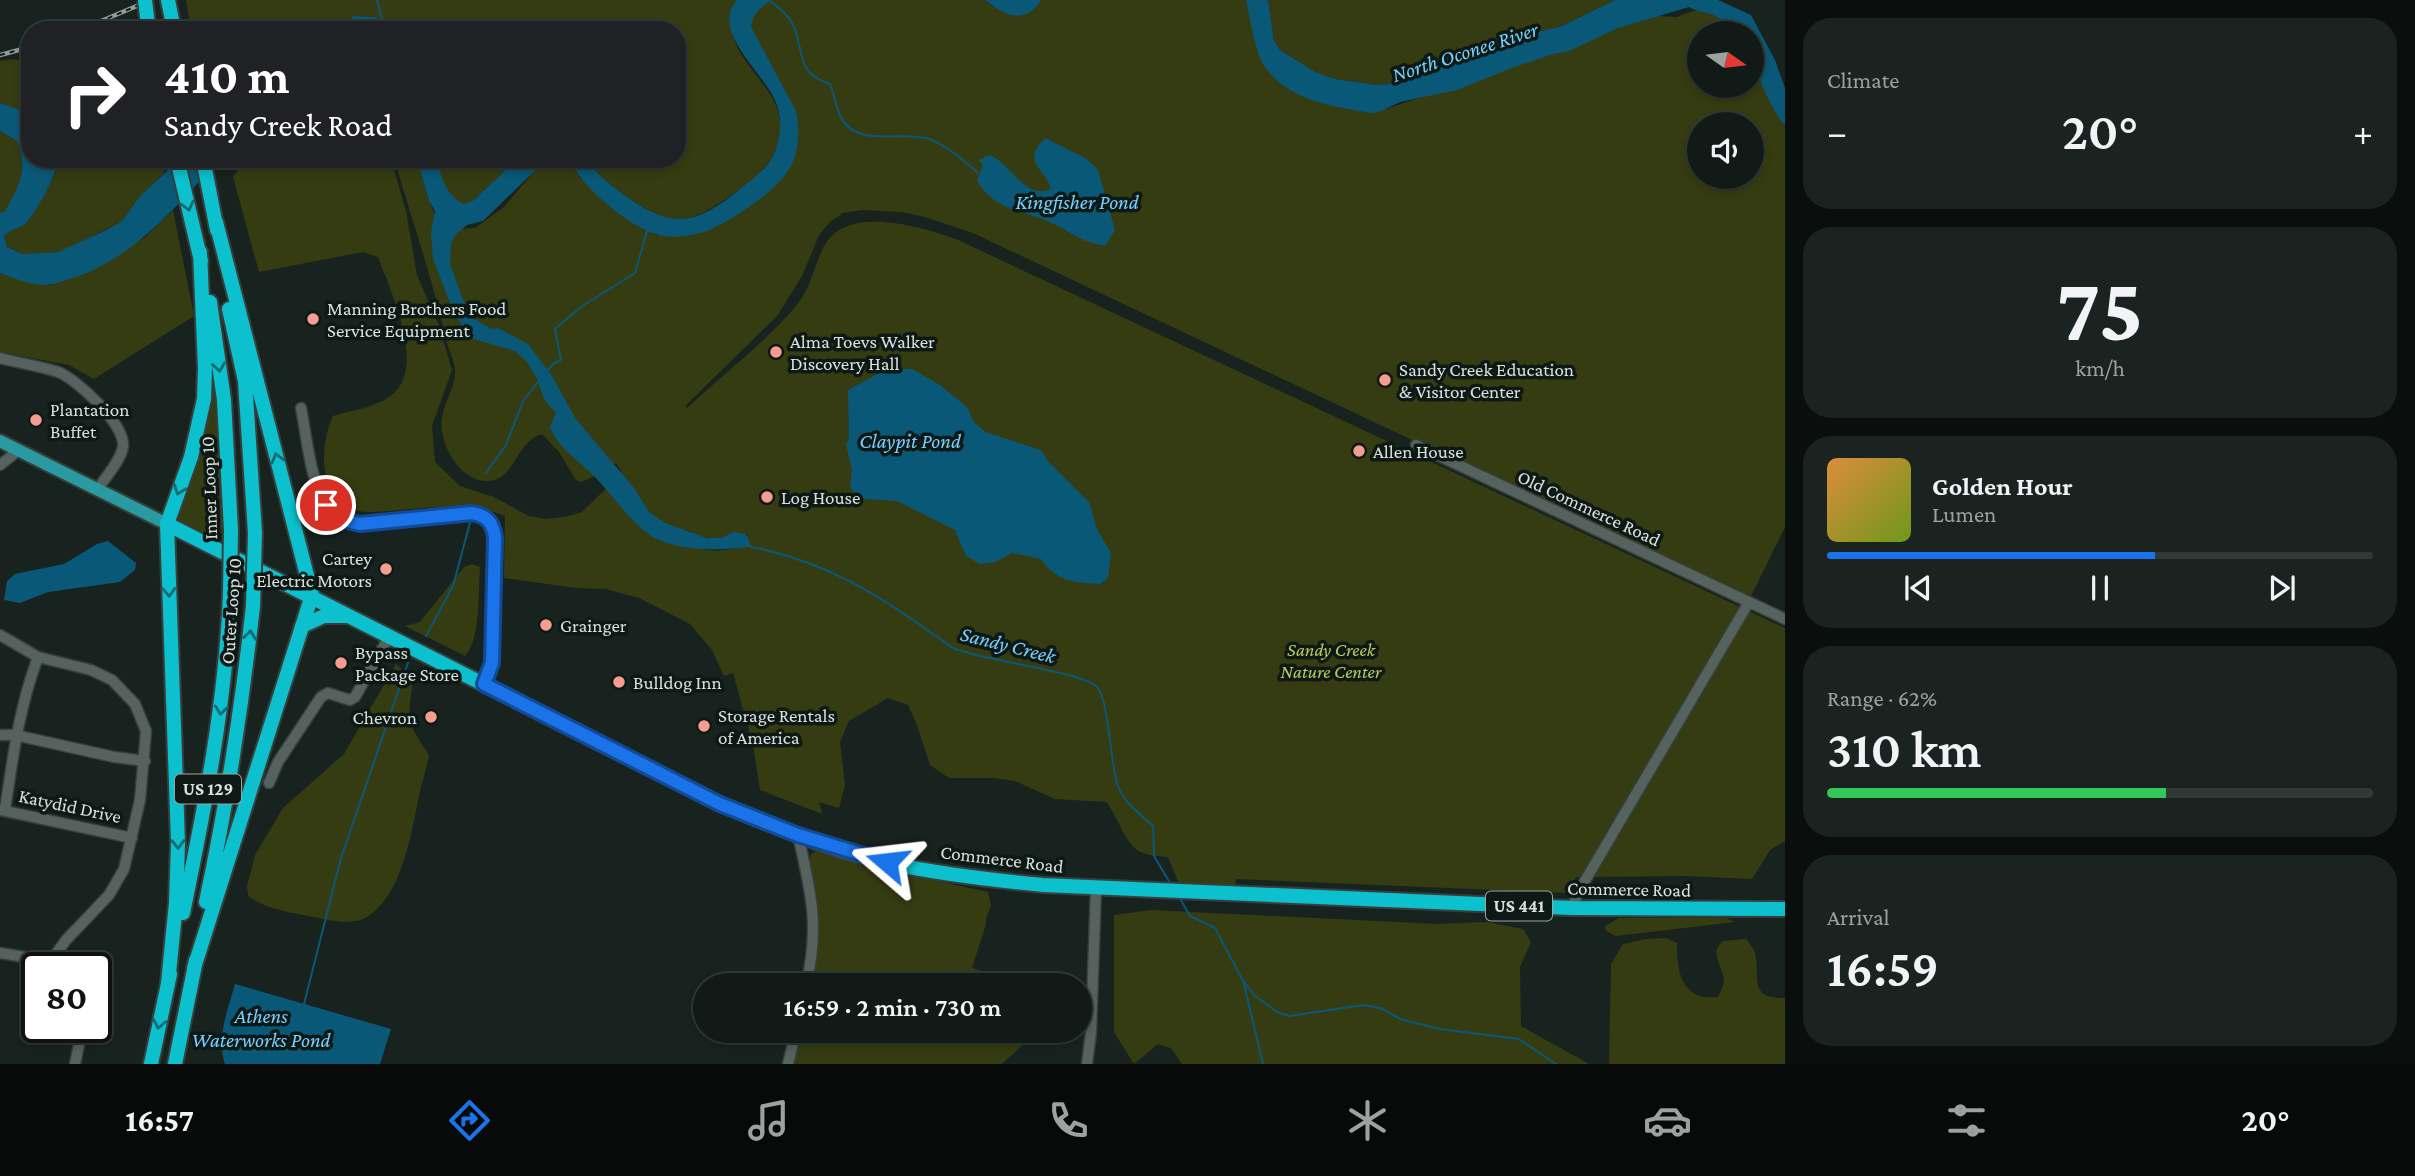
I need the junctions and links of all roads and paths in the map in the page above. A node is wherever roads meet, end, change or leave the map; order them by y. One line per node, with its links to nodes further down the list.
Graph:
1 (145, 0): 2 (highway, bridge)
2 (147, 21)
3 (179, 168): 6 (highway, Inner Loop 10 / US 129, one-way to 6)
4 (205, 168): 5 (highway, Outer Loop 10 / US 129)
5 (216, 222): 15 (highway, one-way to 5); 37 (highway, Outer Loop 10 / US 129, one-way to 5, bridge)
6 (200, 252): 14 (highway, one-way to 14); 39 (highway, Inner Loop 10 / US 129, one-way to 39, bridge)
7 (0, 358): 13 (street)
8 (301, 408): 23 (street)
9 (0, 440): 11 (main road)
10 (1416, 445): 16 (street, Old Commerce Road)
11 (19, 450): 12 (street); 13 (main road)
12 (0, 465)
13 (98, 488): 14 (main road)
14 (167, 524): 15 (highway, Commerce Road / US 441); 39 (highway, one-way to 39)
15 (312, 595): 17 (highway, Commerce Road / US 441); 19 (highway)
16 (1749, 602): 18 (street, Old Commerce Road); 32 (street)
17 (349, 616): 19 (highway); 21 (highway, Commerce Road / US 441)
18 (1785, 619)
19 (302, 626): 37 (highway)
20 (0, 635): 22 (street)
21 (389, 637): 23 (highway, Commerce Road / US 441); 27 (street)
22 (38, 656): 25 (street); 26 (street)
23 (484, 684): 29 (highway, Commerce Road / US 441)
24 (0, 735): 25 (street)
25 (15, 735): 26 (street); 28 (street)
26 (145, 761): 30 (street)
27 (269, 783)
28 (2, 810): 30 (street, Katydid Drive)
29 (798, 835): 31 (highway, Commerce Road / US 441); 38 (street)
30 (132, 838): 34 (street)
31 (1096, 888): 32 (highway, Commerce Road / US 441); 46 (street)
32 (1572, 908): 33 (highway, Commerce Road / US 441)
33 (1785, 909)
34 (57, 952)
35 (0, 953): 36 (street)
36 (21, 956)
37 (194, 968): 44 (highway, Outer Loop 10 / US 129)
38 (808, 973)
39 (167, 983): 43 (highway, US 129, one-way to 43)
40 (79, 1043): 42 (street)
41 (793, 1043): 45 (street)
42 (75, 1064)
43 (151, 1064)
44 (174, 1064)
45 (788, 1064)
46 (1087, 1064)

